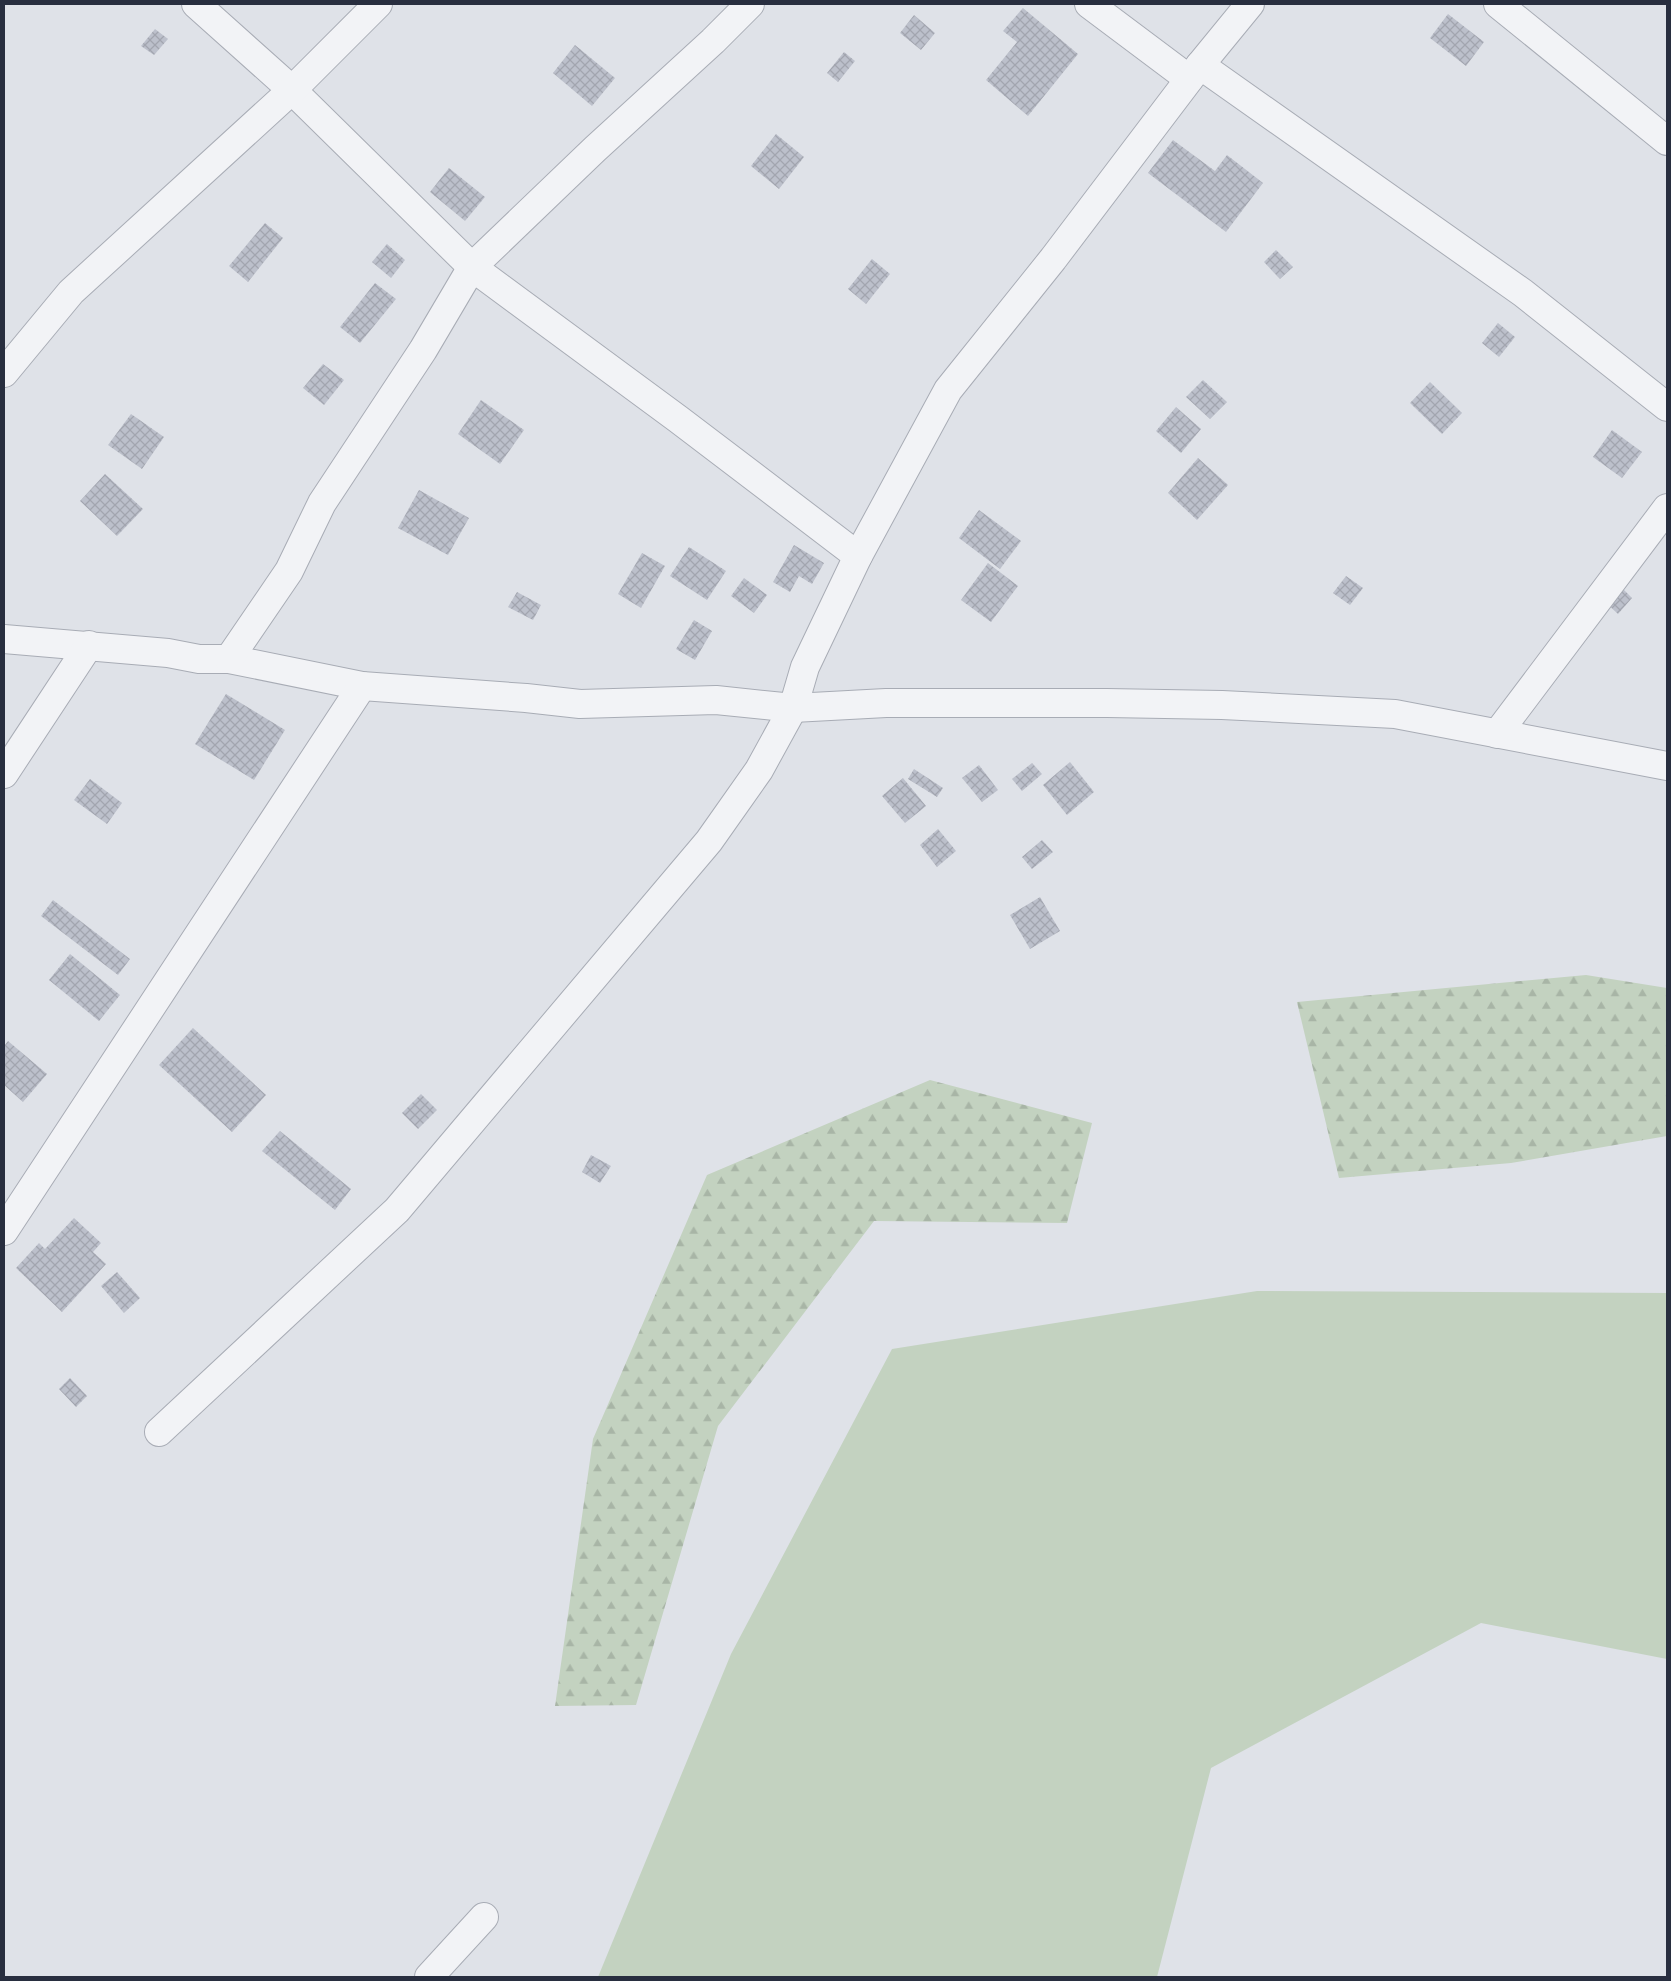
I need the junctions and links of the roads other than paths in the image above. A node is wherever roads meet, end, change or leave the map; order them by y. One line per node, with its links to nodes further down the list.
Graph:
1 (196, 4): 8 (street)
2 (378, 4): 8 (street)
3 (750, 4): 10 (street)
4 (1089, 4): 7 (street)
5 (1250, 4): 7 (street)
6 (1498, 4): 9 (street)
7 (1194, 72): 12 (street); 14 (street)
8 (292, 90): 10 (street); 11 (street)
9 (1667, 141)
10 (472, 267): 14 (street); 17 (street)
11 (4, 374)
12 (1667, 406)
13 (1667, 508): 20 (street)
14 (858, 556): 19 (street)
15 (4, 639): 16 (street)
16 (90, 645): 17 (street); 22 (street)
17 (229, 659): 18 (street)
18 (362, 686): 19 (street); 23 (street)
19 (793, 708): 20 (street); 24 (street)
20 (1497, 734): 21 (street)
21 (1667, 766)
22 (4, 774)
23 (4, 1231)
24 (159, 1432)
25 (484, 1918): 26 (street)
26 (429, 1977)

